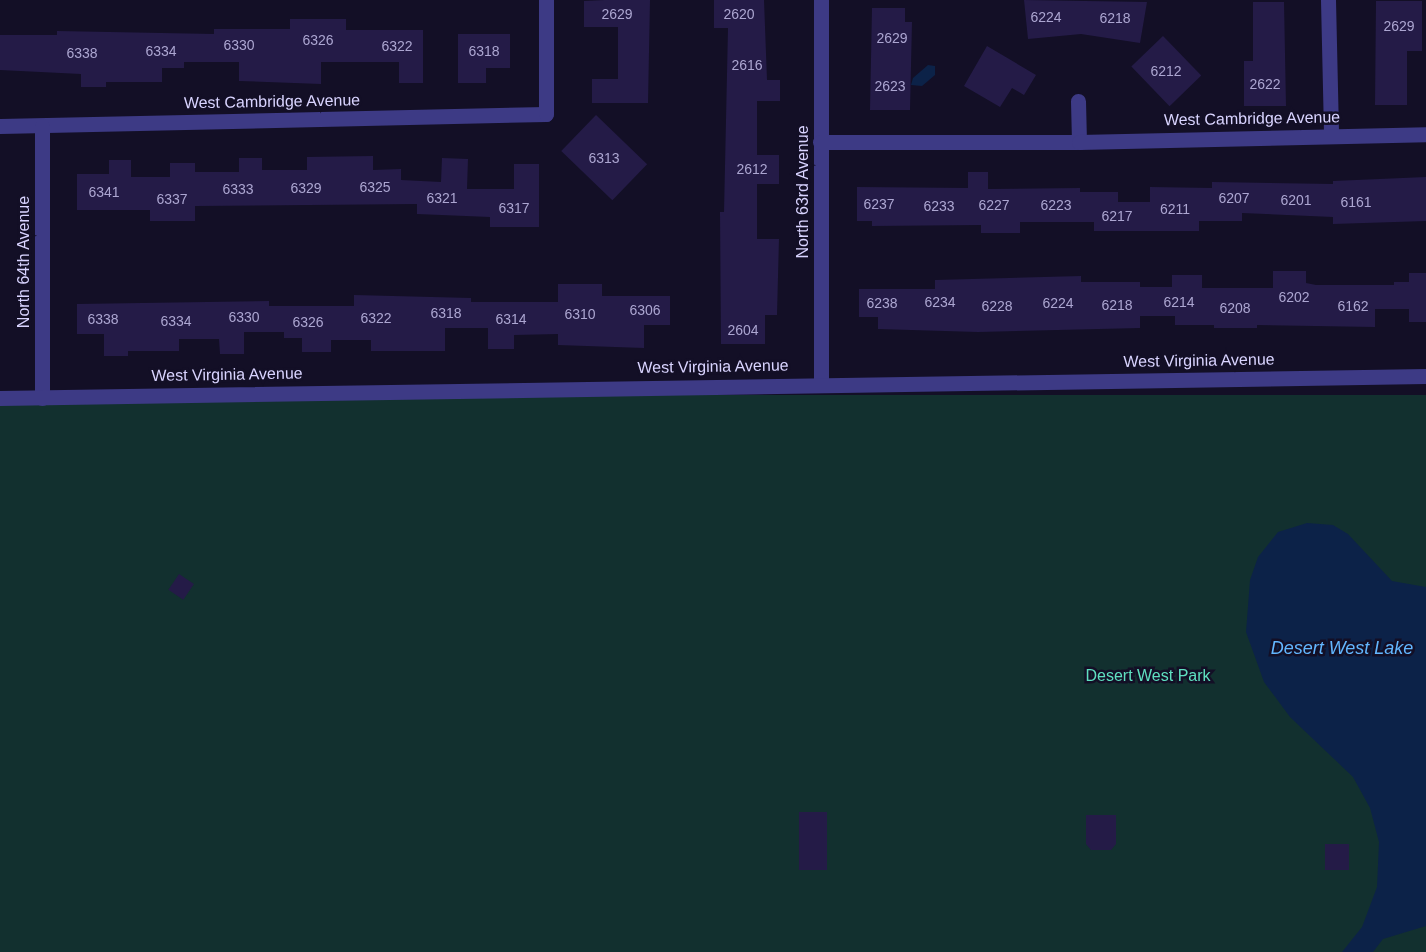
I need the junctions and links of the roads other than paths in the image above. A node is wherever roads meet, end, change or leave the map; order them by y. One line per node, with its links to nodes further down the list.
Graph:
1 (546, 0): 6 (street, West Cambridge Avenue)
2 (821, 0): 9 (street, North 63rd Avenue)
3 (1328, 0): 8 (street)
4 (1078, 101): 10 (street)
5 (0, 126): 6 (street, West Cambridge Avenue)
6 (42, 126): 14 (street, North 64th Avenue)
7 (1426, 134): 8 (street, West Cambridge Avenue)
8 (1331, 135): 10 (street, West Cambridge Avenue)
9 (820, 142): 10 (street, West Cambridge Avenue); 12 (street, North 63rd Avenue)
10 (1079, 142)
11 (1426, 376): 12 (street, West Virginia Avenue)
12 (821, 383): 14 (street, West Virginia Avenue)
13 (0, 398): 14 (street, West Virginia Avenue)
14 (42, 398)

